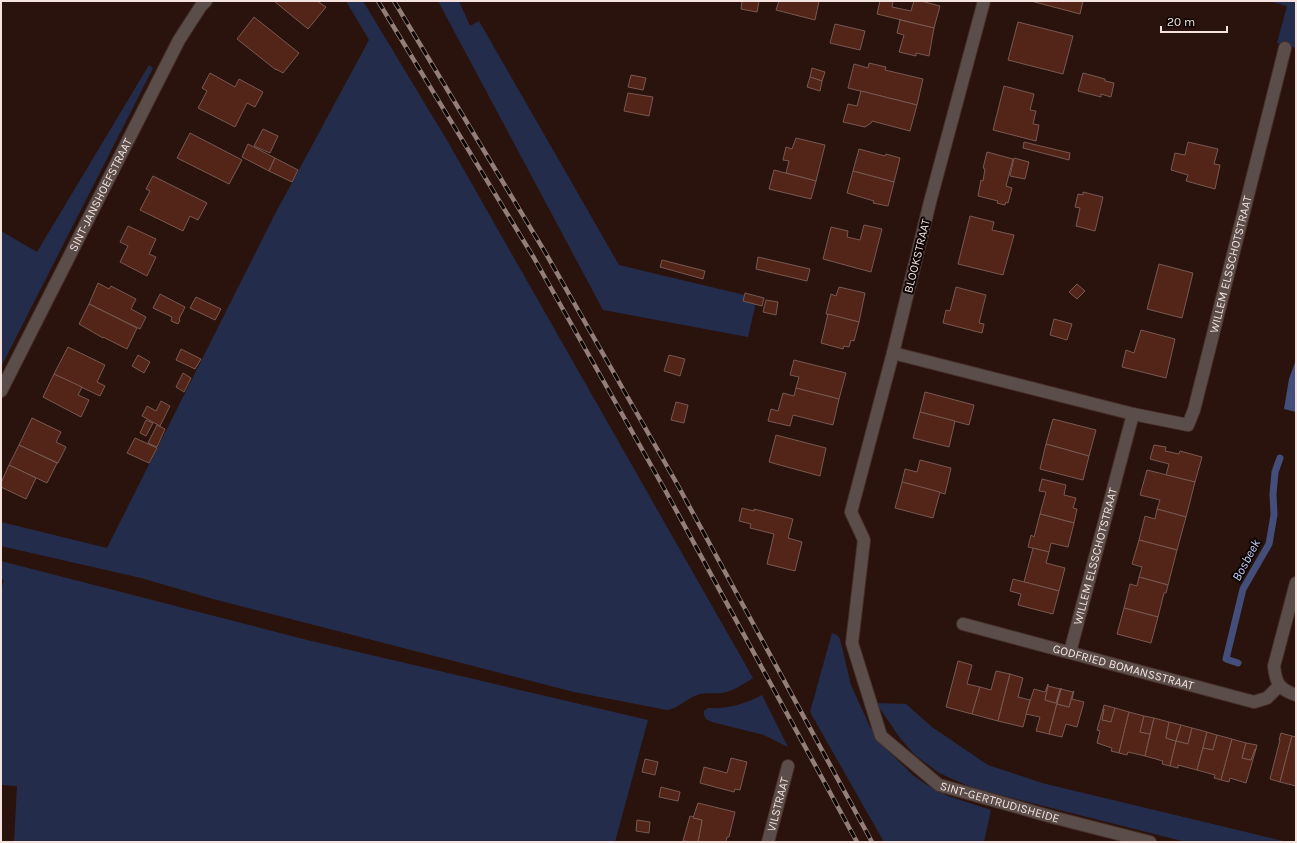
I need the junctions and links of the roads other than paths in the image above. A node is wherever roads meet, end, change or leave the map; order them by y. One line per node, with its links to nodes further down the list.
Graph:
1 (206, 1): 5 (street, SINT-JANSHOEFSTRAAT)
2 (984, 1): 4 (street, BLOOKSTRAAT)
3 (1285, 48): 6 (street, WILLEM ELSSCHOTSTRAAT)
4 (893, 353): 6 (street, WILLEM ELSSCHOTSTRAAT); 7 (street, BLOOKSTRAAT)
5 (1, 391)
6 (1133, 414): 10 (street, WILLEM ELSSCHOTSTRAAT)
7 (851, 512): 15 (street, SINT-GERTRUDISHEIDE)
8 (1296, 583): 11 (street)
9 (963, 624): 10 (street, GODFRIED BOMANSSTRAAT)
10 (1070, 652): 11 (street, GODFRIED BOMANSSTRAAT)
11 (1279, 686): 12 (street)
12 (1296, 695)
13 (788, 766): 14 (street, VILSTRAAT)
14 (768, 842)
15 (1150, 842)

